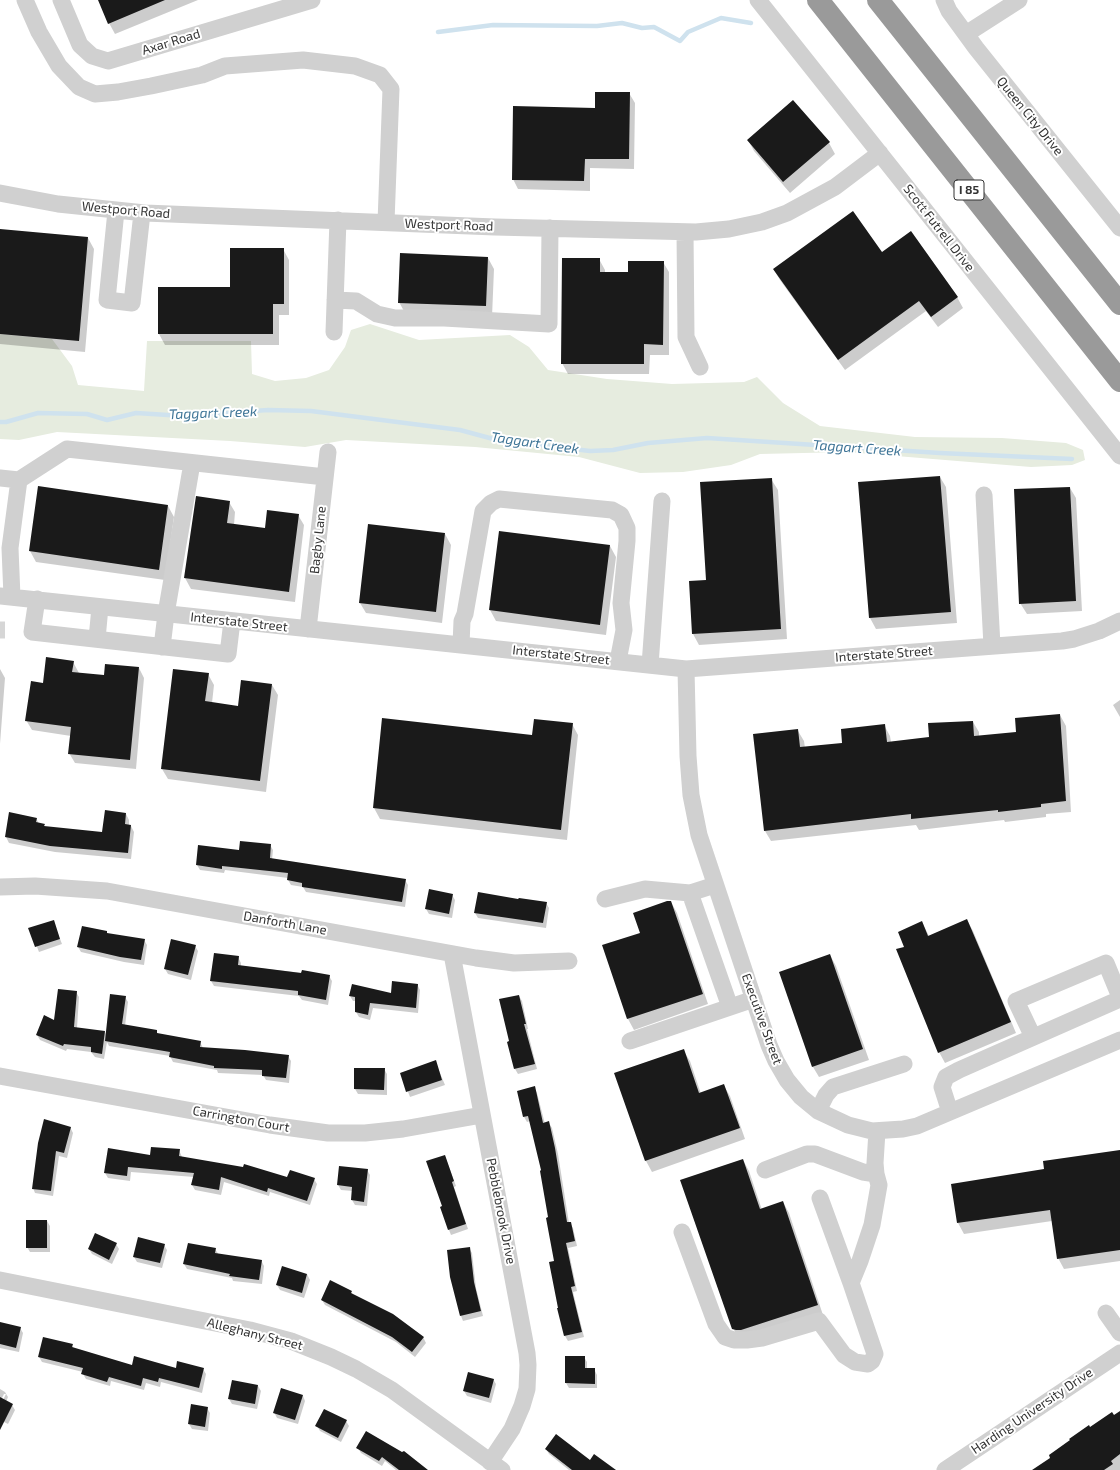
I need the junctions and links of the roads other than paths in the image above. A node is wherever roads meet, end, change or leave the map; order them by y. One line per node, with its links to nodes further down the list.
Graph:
1 (25, 0): 15 (street)
2 (61, 0): 3 (street, Axar Road)
3 (312, 0)
4 (758, 0): 10 (street, Scott Futrell Drive)
5 (818, 0): 23 (highway, I 85)
6 (878, 0): 20 (highway)
7 (944, 0): 9 (street, Queen City Drive)
8 (1019, 0): 9 (street)
9 (966, 34): 17 (street, Queen City Drive)
10 (880, 153): 18 (street, Westport Road); 25 (street, Scott Futrell Drive)
11 (0, 193): 12 (street, Westport Road)
12 (116, 211): 13 (street, Westport Road); 13 (street)
13 (142, 212): 14 (street, Westport Road)
14 (338, 220): 15 (street, Westport Road); 19 (street)
15 (386, 222): 16 (street, Westport Road)
16 (550, 228): 18 (street, Westport Road); 19 (street)
17 (1120, 228)
18 (685, 232): 22 (street)
19 (335, 300): 21 (street)
20 (1120, 304)
21 (334, 332)
22 (700, 367)
23 (1120, 381)
24 (328, 452): 27 (street, Bagby Lane)
25 (1120, 456)
26 (192, 463): 27 (street); 29 (street); 35 (street)
27 (325, 477): 38 (street, Bagby Lane)
28 (0, 478): 29 (street)
29 (19, 480): 32 (street)
30 (984, 495): 41 (street)
31 (662, 501): 44 (street)
32 (6, 597): 33 (street, Interstate Street)
33 (37, 599): 34 (street, Interstate Street); 39 (street)
34 (100, 607): 35 (street, Interstate Street); 39 (street)
35 (166, 614): 36 (street, Interstate Street); 42 (street)
36 (232, 621): 38 (street, Interstate Street); 42 (street)
37 (1120, 621): 41 (street, Interstate Street)
38 (308, 629): 40 (street, Interstate Street)
39 (97, 639): 42 (street)
40 (461, 645): 43 (street, Interstate Street); 43 (street)
41 (992, 646): 45 (street, Interstate Street)
42 (162, 647)
43 (618, 661): 44 (street, Interstate Street)
44 (650, 665): 45 (street, Interstate Street)
45 (686, 668): 46 (street, Executive Street)
46 (715, 885): 48 (street); 53 (street, Executive Street)
47 (0, 887): 50 (street, Danforth Lane)
48 (690, 893): 49 (street); 54 (street)
49 (604, 899)
50 (452, 954): 51 (street, Danforth Lane); 62 (street, Pebblebrook Drive)
51 (569, 961)
52 (1120, 998): 55 (street); 55 (street)
53 (754, 999): 54 (street); 60 (street, Executive Street)
54 (730, 1007): 57 (street)
55 (1033, 1037): 61 (street)
56 (1120, 1040): 61 (street, Executive Street)
57 (630, 1041)
58 (904, 1064): 60 (street)
59 (0, 1076): 62 (street, Carrington Court)
60 (818, 1111): 63 (street, Executive Street)
61 (950, 1112): 63 (street, Executive Street)
62 (482, 1115): 73 (street, Pebblebrook Drive)
63 (877, 1131): 65 (street)
64 (765, 1170): 65 (street)
65 (876, 1174): 69 (street)
66 (820, 1198): 69 (street)
67 (682, 1232): 69 (street)
68 (0, 1280): 73 (street, Alleghany Street)
69 (850, 1283)
70 (1106, 1313): 71 (street)
71 (1120, 1333)
72 (1120, 1353): 74 (street, Harding University Drive)
73 (496, 1466)
74 (945, 1470)

